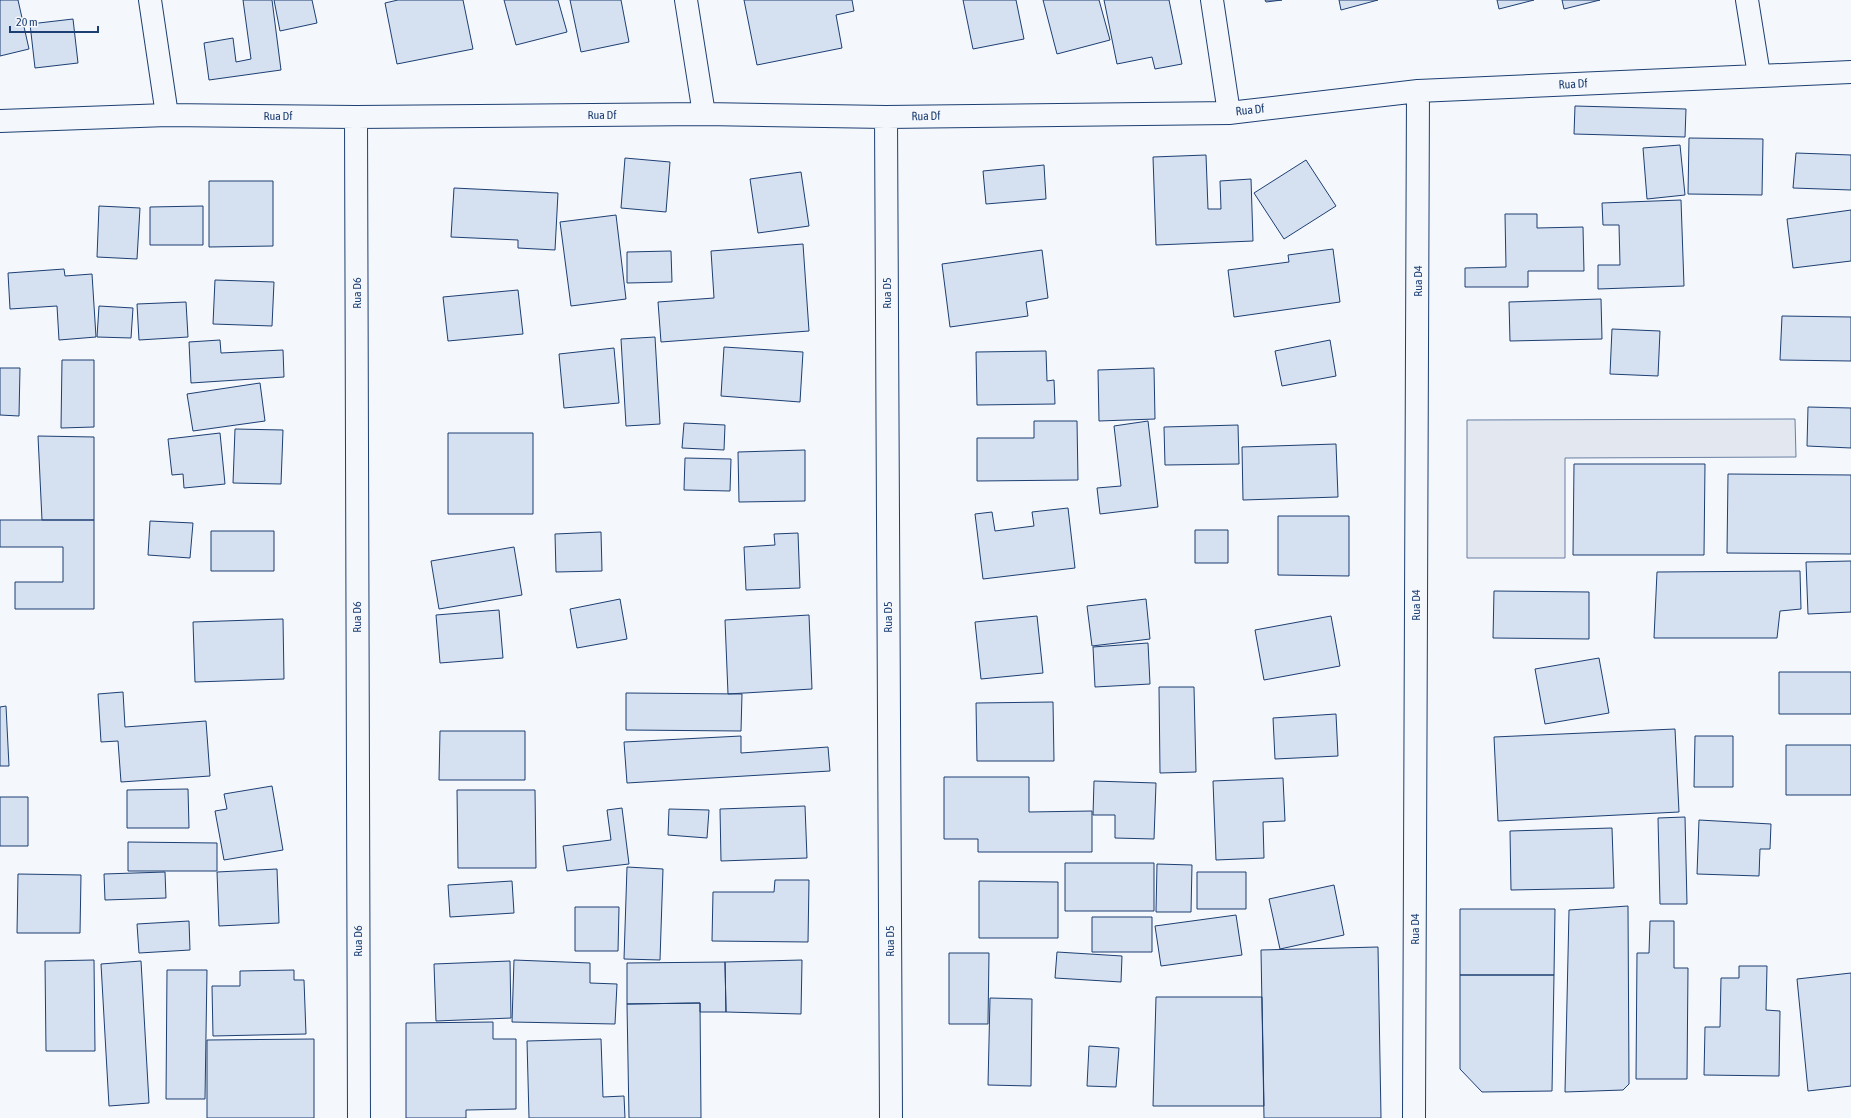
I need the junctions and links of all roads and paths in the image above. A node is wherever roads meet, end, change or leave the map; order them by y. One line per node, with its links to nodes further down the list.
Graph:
1 (150, 0): 10 (street)
2 (686, 0): 9 (street)
3 (1212, 0): 8 (street)
4 (1747, 0): 6 (street)
5 (1851, 72): 6 (street, Rua Df)
6 (1759, 75): 7 (street, Rua Df)
7 (1418, 91): 8 (street, Rua Df); 16 (street, Rua D4)
8 (1228, 113): 11 (street, Rua Df)
9 (704, 114): 11 (street, Rua Df); 12 (street, Rua Df)
10 (167, 115): 12 (street, Rua Df); 13 (street, Rua Df)
11 (886, 116): 15 (street, Rua D5)
12 (356, 117): 14 (street, Rua D6)
13 (0, 121)
14 (358, 1118)
15 (891, 1118)
16 (1414, 1118)

